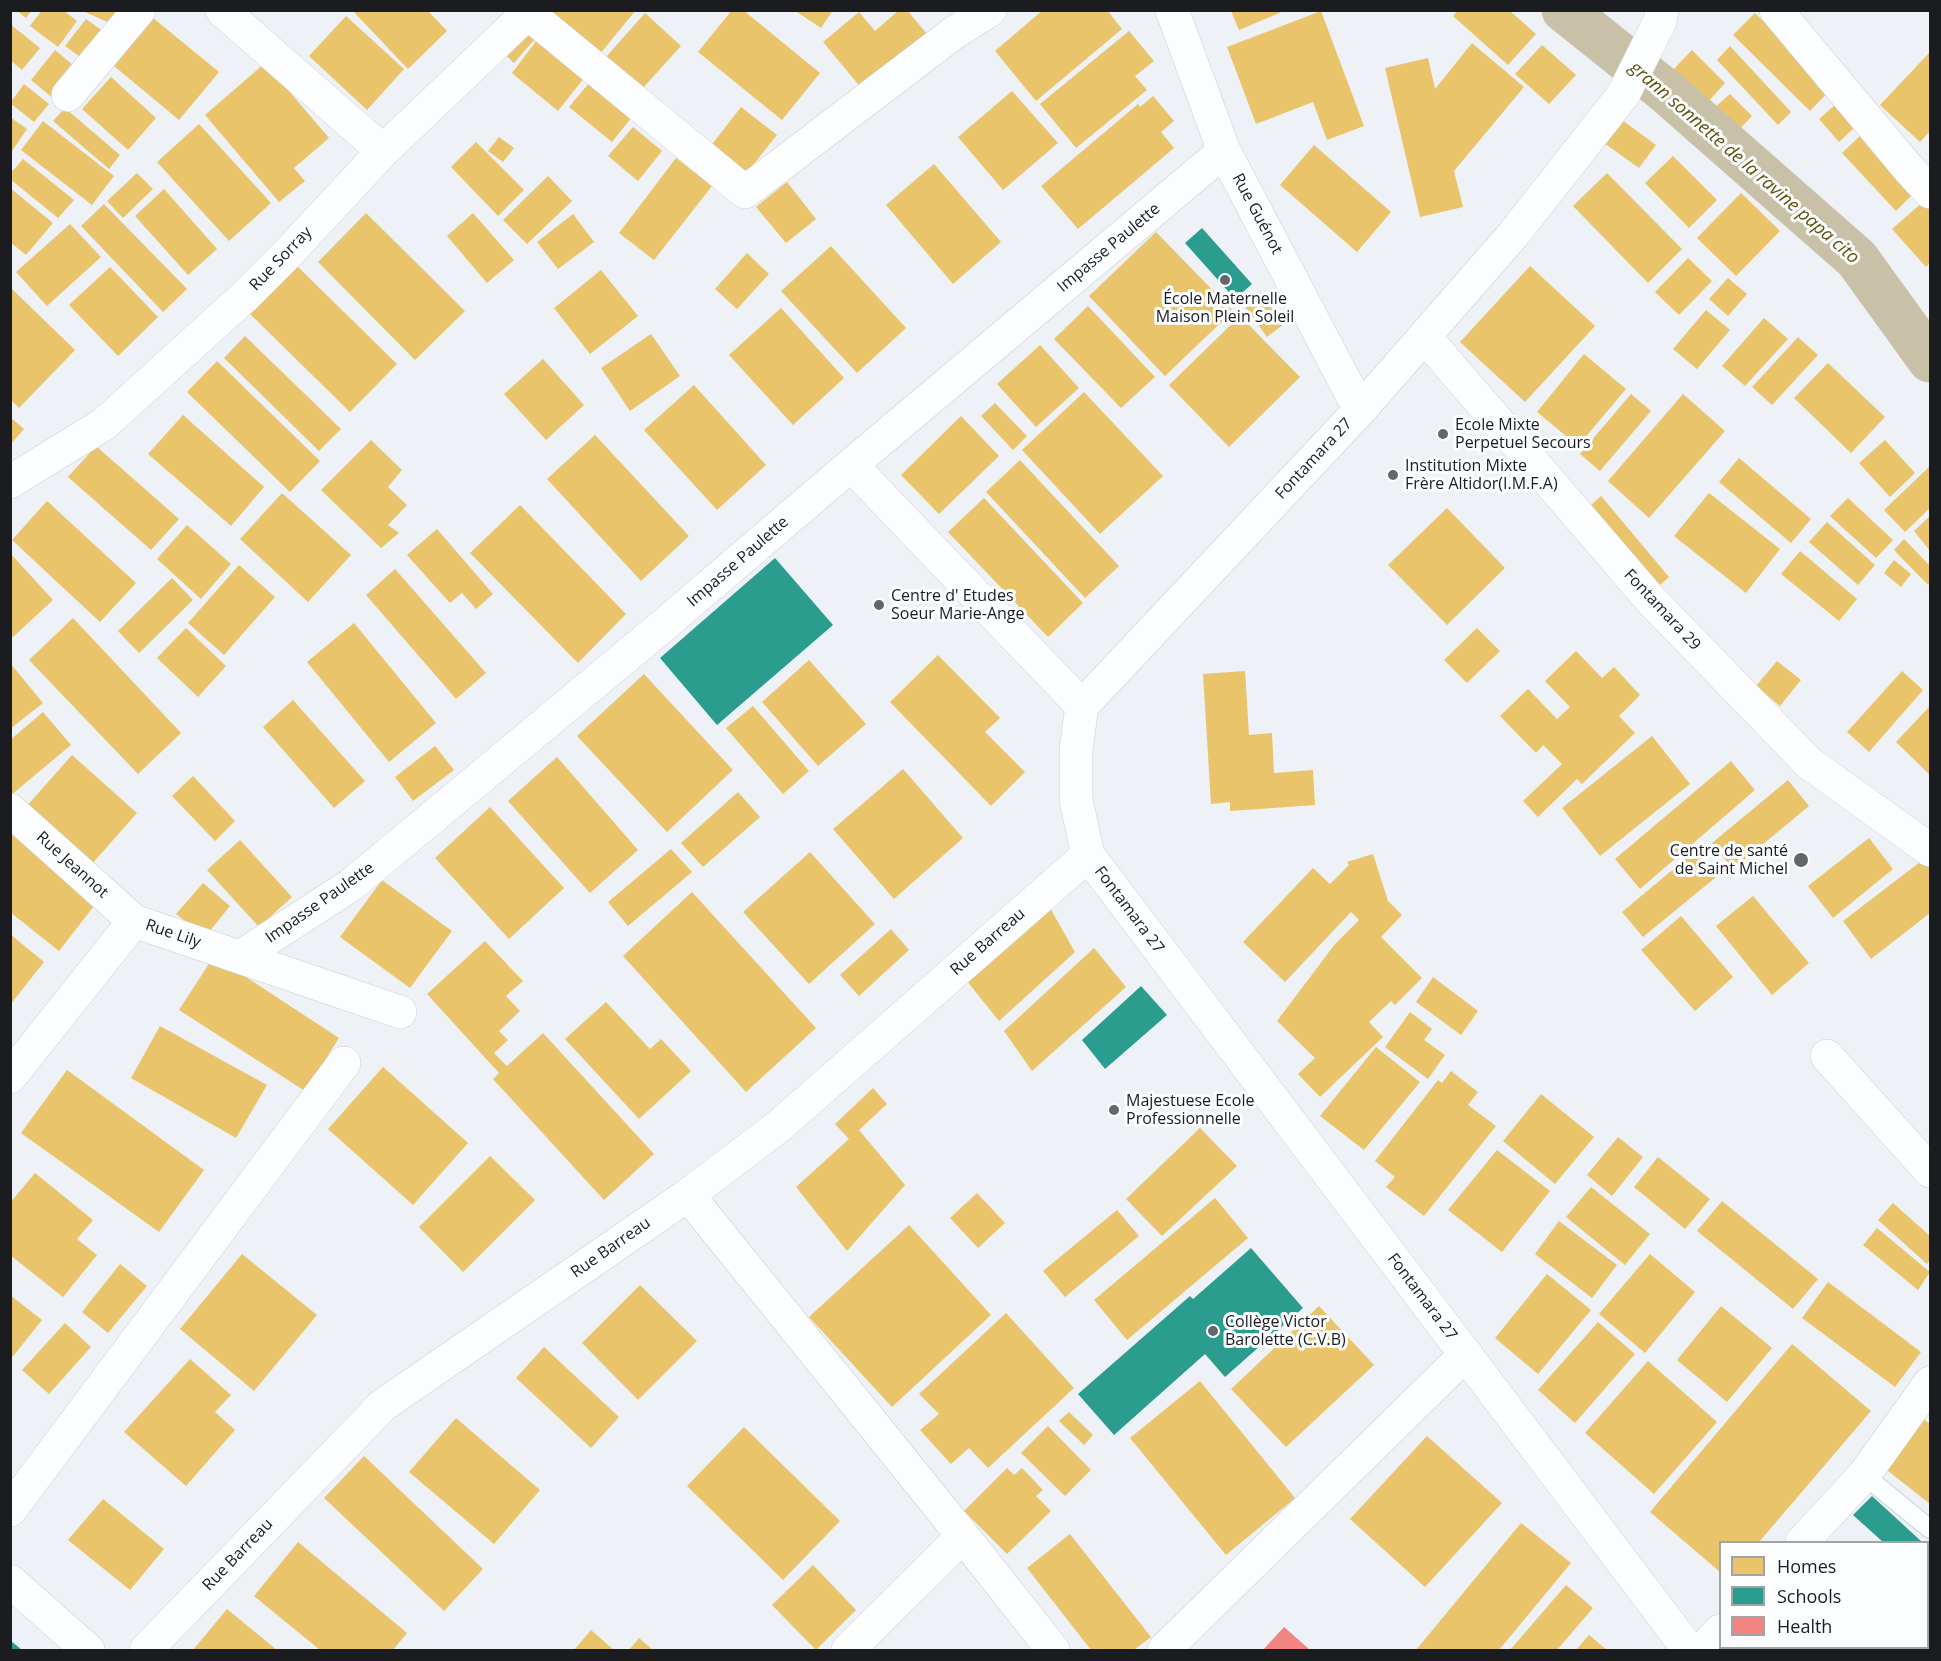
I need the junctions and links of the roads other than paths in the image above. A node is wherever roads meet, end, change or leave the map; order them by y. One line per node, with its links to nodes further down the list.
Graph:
1 (139, 10): 8 (street)
2 (222, 10): 9 (street)
3 (990, 10): 6 (street)
4 (1172, 10): 10 (street, Rue Guénot)
5 (1776, 10): 11 (street)
6 (530, 12): 9 (street, Rue Sorray)
7 (1661, 16): 12 (street, Fontamara 27)
8 (68, 95)
9 (383, 151): 15 (street, Rue Sorray)
10 (1224, 151): 13 (street, Rue Guénot); 14 (street, Impasse Paulette)
11 (1930, 192)
12 (1425, 337): 13 (street, Fontamara 27); 18 (street, Fontamara 29)
13 (1360, 410): 16 (street, Fontamara 27)
14 (851, 465): 16 (street); 21 (street, Impasse Paulette)
15 (10, 482)
16 (1082, 706): 19 (street, Fontamara 27)
17 (10, 810): 20 (street, Rue Jeannot)
18 (1930, 850)
19 (1088, 855): 27 (street, Rue Barreau); 28 (street, Fontamara 27)
20 (134, 921): 21 (street, Rue Lily); 25 (street, Rue Lily)
21 (240, 957): 22 (street, Rue Lily)
22 (400, 1012)
23 (1827, 1056): 26 (street)
24 (344, 1063): 31 (street)
25 (10, 1077)
26 (1930, 1171)
27 (688, 1195): 33 (street); 38 (street, Rue Barreau)
28 (1466, 1354): 41 (street); 42 (street, Fontamara 27)
29 (1930, 1383): 30 (street)
30 (1864, 1475): 32 (lane); 34 (street)
31 (10, 1510)
32 (1930, 1529)
33 (963, 1536): 39 (street); 40 (street)
34 (1803, 1541)
35 (10, 1581): 37 (street)
36 (1719, 1632): 43 (street)
37 (88, 1650)
38 (146, 1650)
39 (848, 1650)
40 (1053, 1650)
41 (1164, 1650)
42 (1689, 1650)
43 (1702, 1650)

